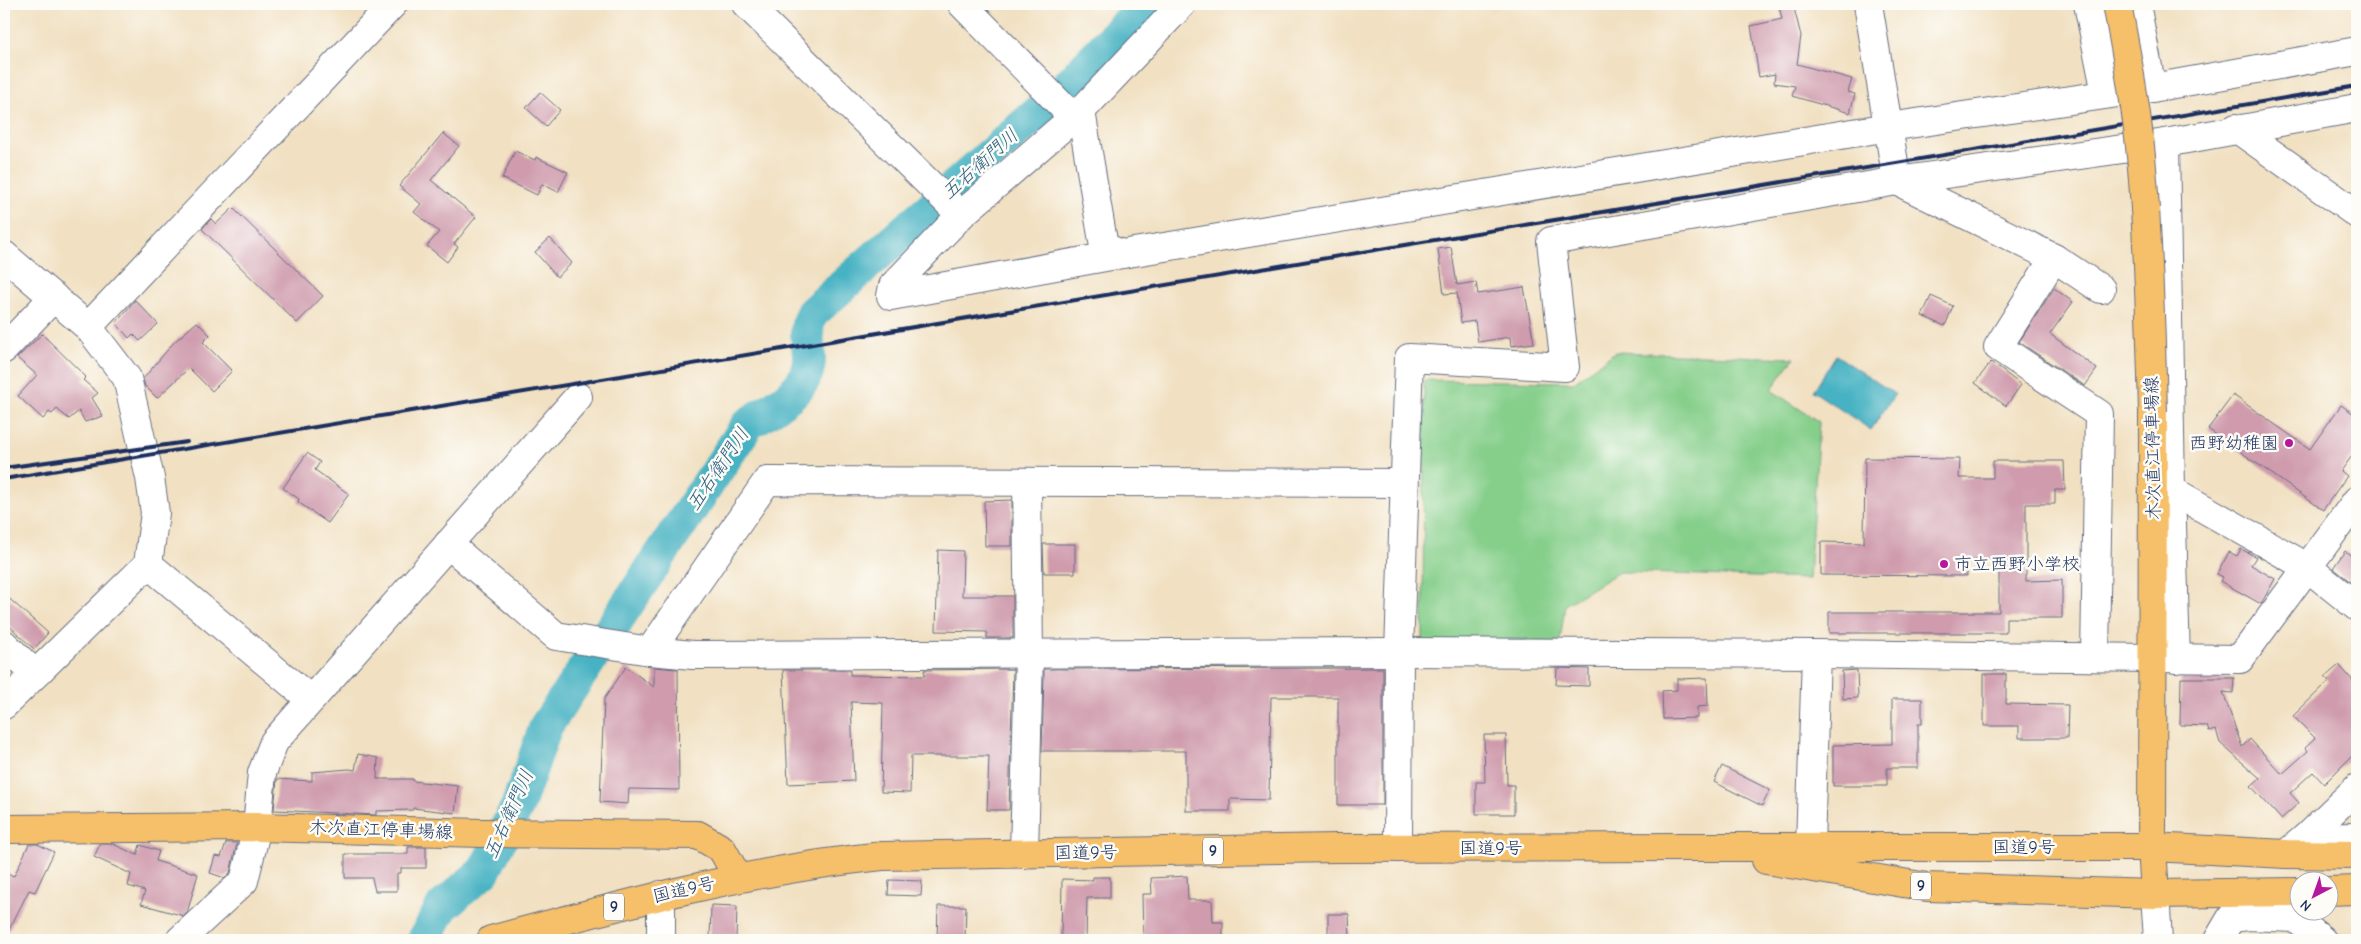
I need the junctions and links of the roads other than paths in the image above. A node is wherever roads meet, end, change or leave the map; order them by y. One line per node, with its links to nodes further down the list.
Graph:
1 (394, 4): 25 (street)
2 (746, 4): 19 (street)
3 (962, 4): 13 (street)
4 (1182, 4): 13 (street)
5 (1868, 4): 14 (street)
6 (2088, 4): 11 (street)
7 (2116, 4): 42 (main road, 木次直江停車場線, bridge)
8 (2136, 4): 10 (street)
9 (2357, 51): 10 (street)
10 (2152, 88): 11 (street)
11 (2106, 93): 14 (street)
12 (2357, 108): 15 (street)
13 (1081, 111): 19 (street); 20 (street)
14 (1889, 127): 17 (street); 20 (street)
15 (2236, 128): 16 (street); 18 (street)
16 (2165, 144): 17 (street); 30 (street)
17 (1897, 181): 22 (street); 29 (street)
18 (2357, 214)
19 (960, 215): 20 (street)
20 (1122, 254)
21 (4, 255): 24 (street)
22 (2054, 258): 23 (street); 41 (street)
23 (2101, 289)
24 (54, 297): 25 (street); 26 (street)
25 (88, 327): 33 (street)
26 (4, 349)
27 (578, 396): 32 (street)
28 (1027, 482): 29 (street); 37 (street); 39 (street)
29 (1404, 483): 38 (street)
30 (2171, 490): 34 (street); 42 (street)
31 (2357, 500): 34 (street)
32 (448, 544): 37 (street); 44 (street)
33 (148, 564): 43 (street); 44 (street)
34 (2307, 567): 35 (street); 42 (street)
35 (2357, 608)
36 (4, 644): 43 (street)
37 (650, 651): 39 (street)
38 (1399, 652): 39 (street); 40 (street); 54 (street)
39 (1029, 654): 55 (street)
40 (1816, 654): 41 (street); 52 (street)
41 (2095, 656): 42 (street)
42 (2165, 659): 53 (main road, 木次直江停車場線)
43 (35, 674): 45 (street)
44 (310, 700): 47 (street)
45 (4, 705)
46 (2357, 788): 50 (street)
47 (257, 827): 48 (main road, 木次直江停車場線); 57 (main road, 木次直江停車場線); 64 (street)
48 (4, 829)
49 (2357, 837): 50 (street)
50 (2296, 846): 53 (main road, 国道9号 / 9); 56 (main road, 国道9号 / 9)
51 (1691, 847): 52 (main road, 国道9号 / 9); 54 (main road, 国道9号 / 9); 62 (main road, 国道9号 / 9)
52 (1810, 847): 53 (main road, 国道9号 / 9)
53 (2152, 847): 62 (main road, 木次直江停車場線)
54 (1398, 848): 55 (main road, 国道9号 / 9)
55 (1024, 854): 57 (main road, 国道9号 / 9)
56 (2357, 855)
57 (738, 878): 61 (main road, 国道9号 / 9)
58 (2357, 890): 59 (main road)
59 (2338, 891)
60 (2288, 892): 62 (main road, 国道9号 / 9)
61 (661, 894): 65 (main road, 国道9号 / 9); 66 (street)
62 (2155, 894): 67 (street)
63 (2303, 935): 68 (street)
64 (180, 940)
65 (491, 940)
66 (661, 940)
67 (2158, 940)
68 (2218, 940)

